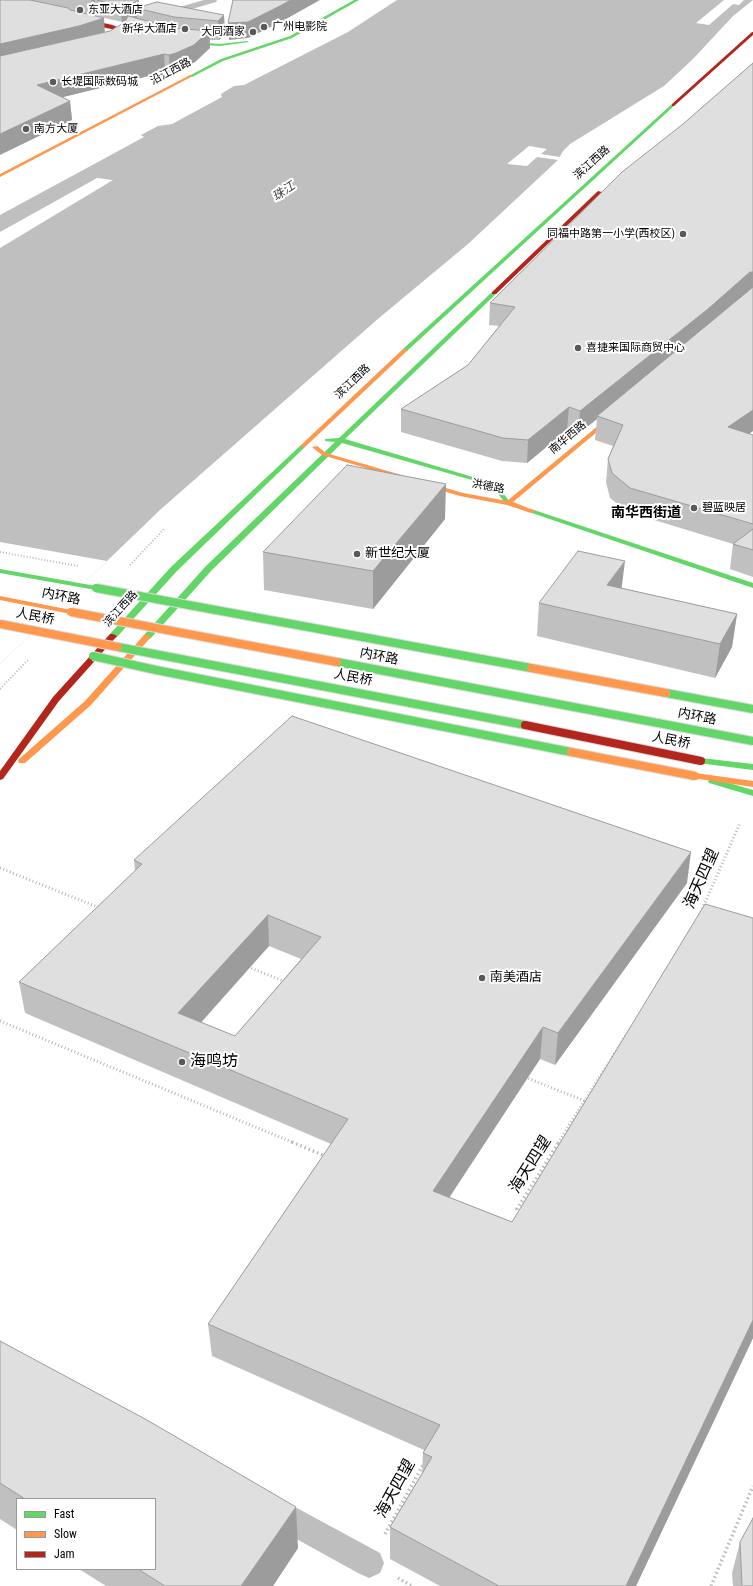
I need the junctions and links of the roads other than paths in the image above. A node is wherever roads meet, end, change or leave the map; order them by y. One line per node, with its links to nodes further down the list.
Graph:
1 (213, 0): 3 (street)
2 (357, 0): 8 (main road, 沿江西路)
3 (148, 19)
4 (128, 27): 7 (main road, bridge)
5 (276, 32): 8 (main road, 沿江西路)
6 (753, 33): 13 (main road, 滨江西路)
7 (132, 41)
8 (194, 74): 9 (main road, 沿江西路)
9 (2, 173)
10 (606, 186): 12 (main road)
11 (627, 405): 15 (main road, 南华西路)
12 (340, 440): 13 (main road, 洪德路); 14 (main road); 15 (main road, 洪德路)
13 (308, 442): 14 (main road, 洪德路); 27 (main road, 滨江西路)
14 (324, 454): 15 (main road, 洪德路); 28 (main road)
15 (508, 503): 17 (main road)
16 (0, 570): 21 (main road, 内环路, bridge)
17 (753, 586)
18 (0, 598): 22 (main road, 内环路, bridge)
19 (0, 624): 23 (main road, 人民桥, bridge)
20 (86, 655): 26 (main road, bridge)
21 (753, 709)
22 (753, 742)
23 (701, 761): 24 (main road); 25 (main road)
24 (753, 767)
25 (753, 771)
26 (695, 776): 29 (main road); 30 (main road)
27 (0, 777)
28 (0, 780)
29 (753, 784)
30 (753, 793)
31 (251, 1499): 32 (lane)
32 (369, 1563)

